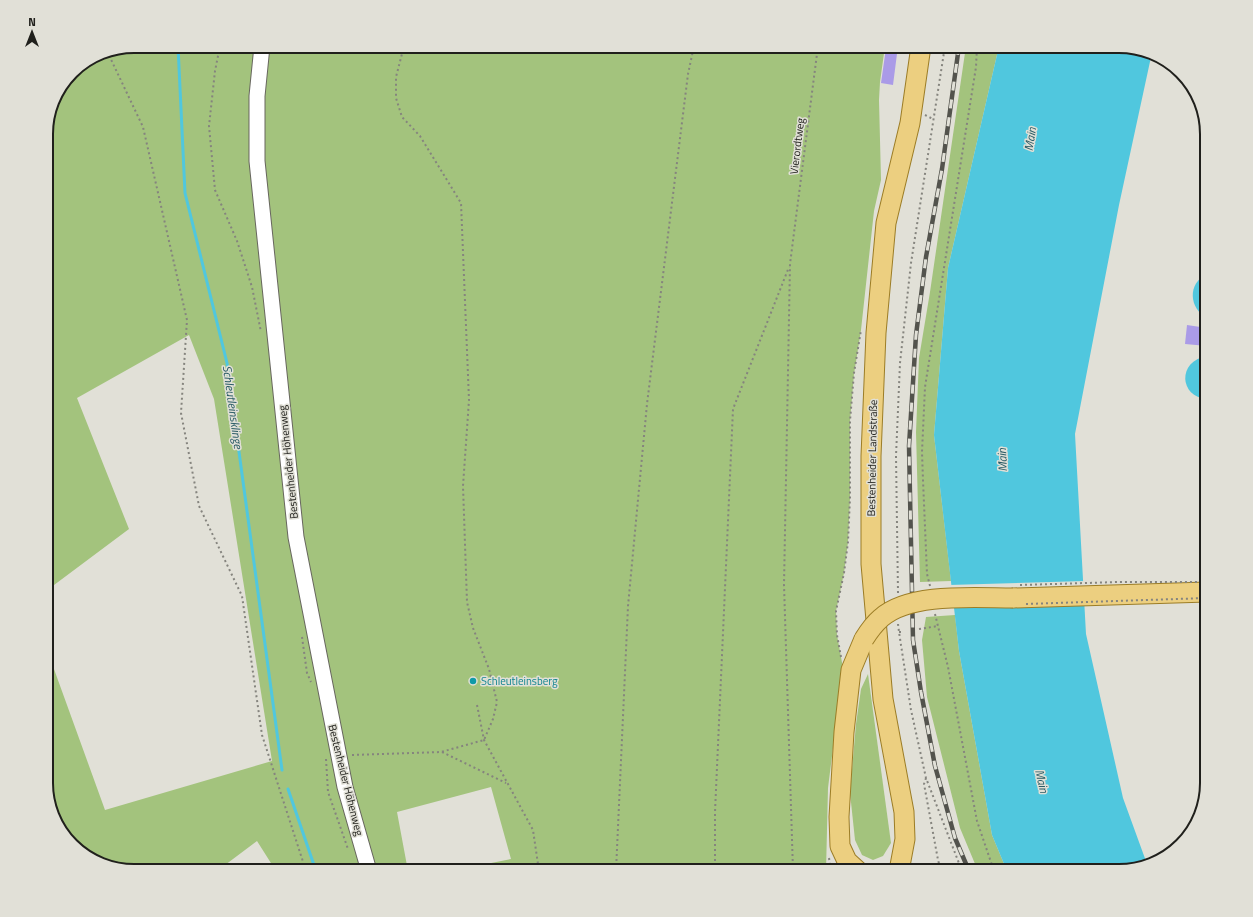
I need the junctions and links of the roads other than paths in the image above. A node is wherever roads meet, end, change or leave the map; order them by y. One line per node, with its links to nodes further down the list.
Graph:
1 (261, 53): 4 (street, Bestenheider Höhenweg)
2 (920, 53): 6 (main road, Bestenheider Landstraße)
3 (1200, 592): 5 (main road, bridge)
4 (367, 864)
5 (849, 864)
6 (900, 864)

